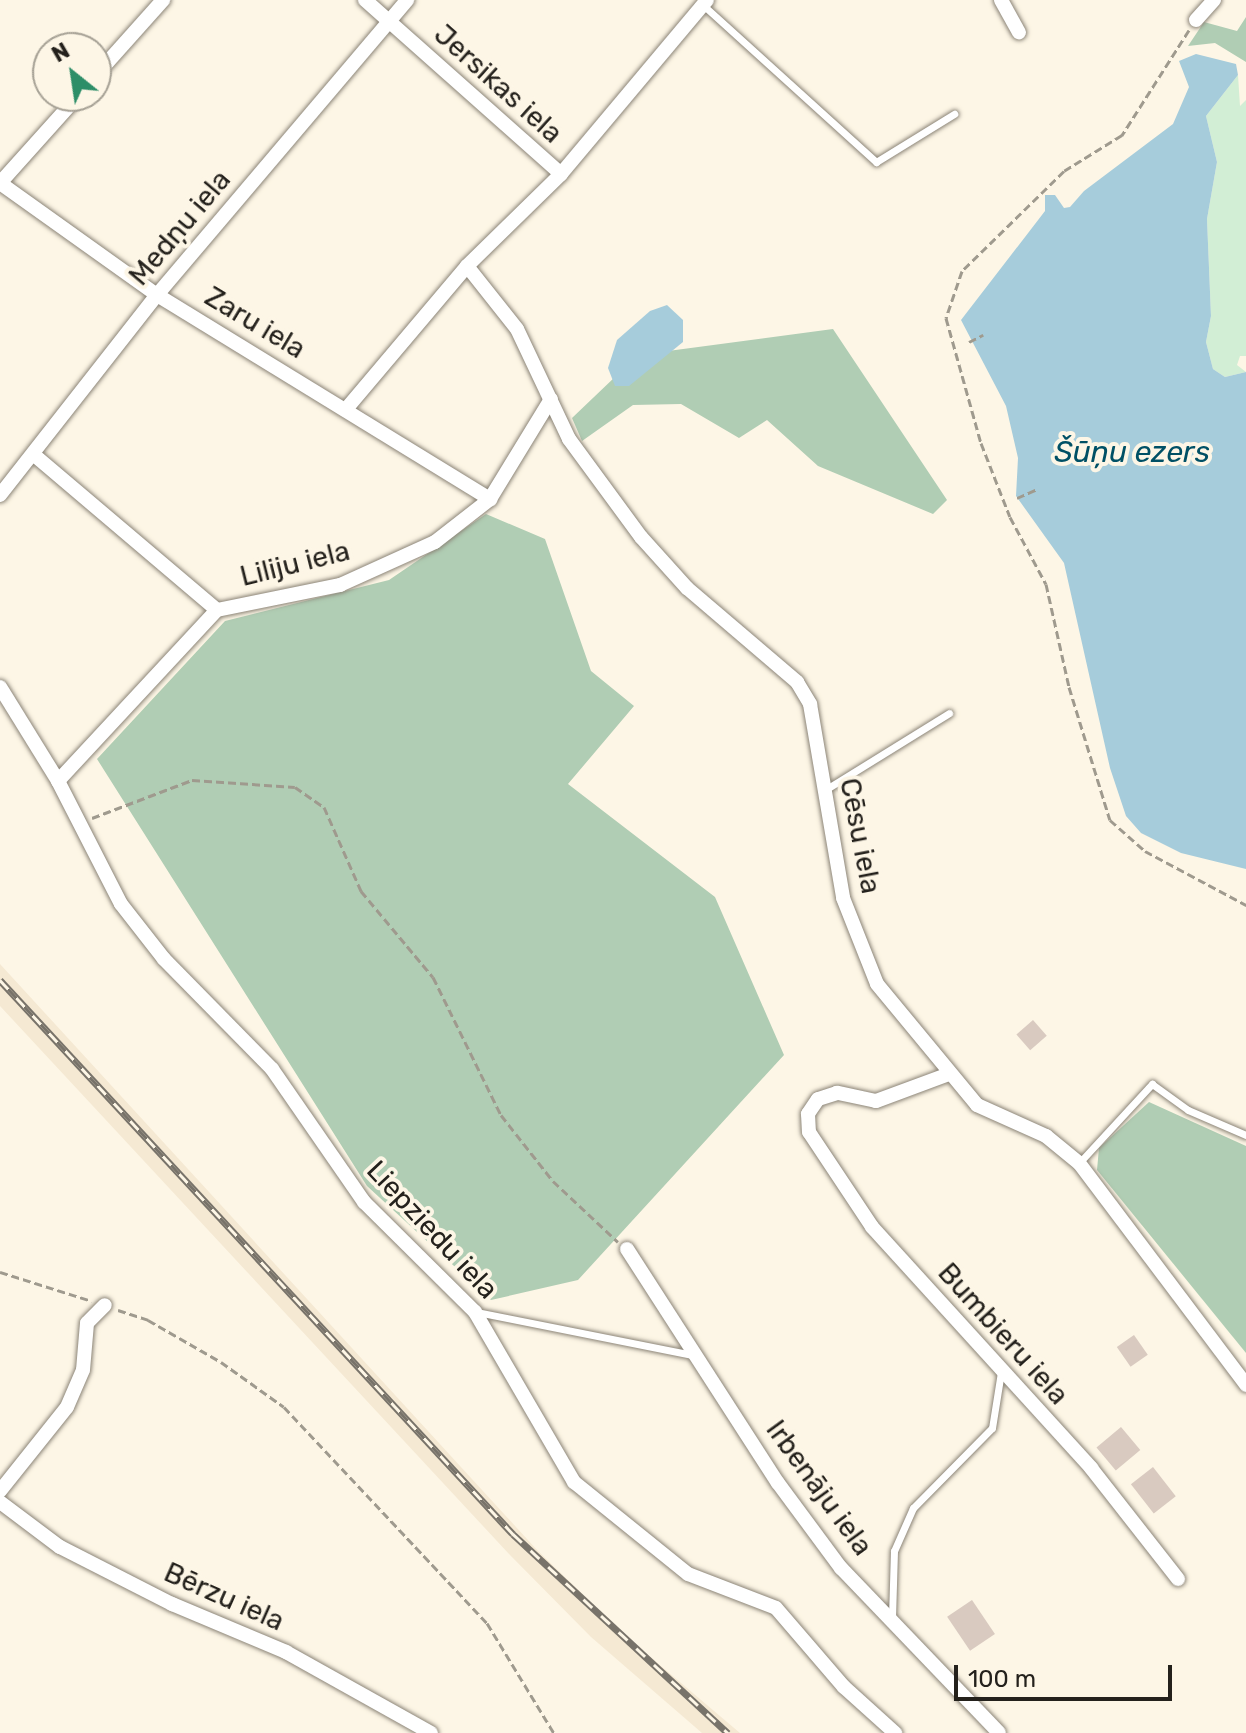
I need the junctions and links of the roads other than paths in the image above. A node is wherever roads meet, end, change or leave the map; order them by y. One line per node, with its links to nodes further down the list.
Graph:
1 (163, 0): 10 (street)
2 (365, 0): 7 (street, Jersikas iela)
3 (407, 0): 7 (street, Medņu iela)
4 (1001, 0): 9 (street)
5 (1214, 0): 8 (street)
6 (705, 3): 12 (lane); 13 (street)
7 (387, 20): 13 (street, Jersikas iela); 16 (street, Medņu iela)
8 (1196, 20)
9 (1019, 32)
10 (112, 57)
11 (64, 112): 14 (street)
12 (954, 114)
13 (561, 174): 15 (street)
14 (0, 183): 16 (street, Zaru iela)
15 (467, 266): 17 (street, Cēsu iela); 18 (street)
16 (157, 295): 18 (street, Zaru iela); 19 (street, Medņu iela)
17 (551, 399): 21 (street, Liliju iela); 26 (street, Cēsu iela)
18 (347, 408): 21 (street, Zaru iela)
19 (33, 454): 20 (street, Medņu iela); 22 (street, Liliju iela)
20 (0, 495)
21 (490, 499): 22 (street, Liliju iela)
22 (217, 610): 25 (street)
23 (0, 687): 25 (street, Liepziedu iela)
24 (949, 713): 26 (lane)
25 (58, 781): 32 (street, Liepziedu iela)
26 (825, 790): 27 (street, Cēsu iela)
27 (949, 1074): 29 (street, Cēsu iela); 34 (street, Bumbieru iela)
28 (1246, 1135): 29 (lane)
29 (1079, 1163): 35 (street, Cēsu iela)
30 (627, 1249): 33 (street, Irbenāju iela)
31 (105, 1305): 36 (street)
32 (475, 1312): 33 (lane); 41 (street, Liepziedu iela)
33 (696, 1356): 39 (street, Irbenāju iela)
34 (1001, 1372): 38 (street, Bumbieru iela); 39 (lane)
35 (1246, 1385)
36 (0, 1491)
37 (0, 1502): 40 (street, Bērzu iela)
38 (1178, 1579)
39 (892, 1618): 42 (street, Irbenāju iela)
40 (431, 1733)
41 (895, 1733)
42 (999, 1733)

